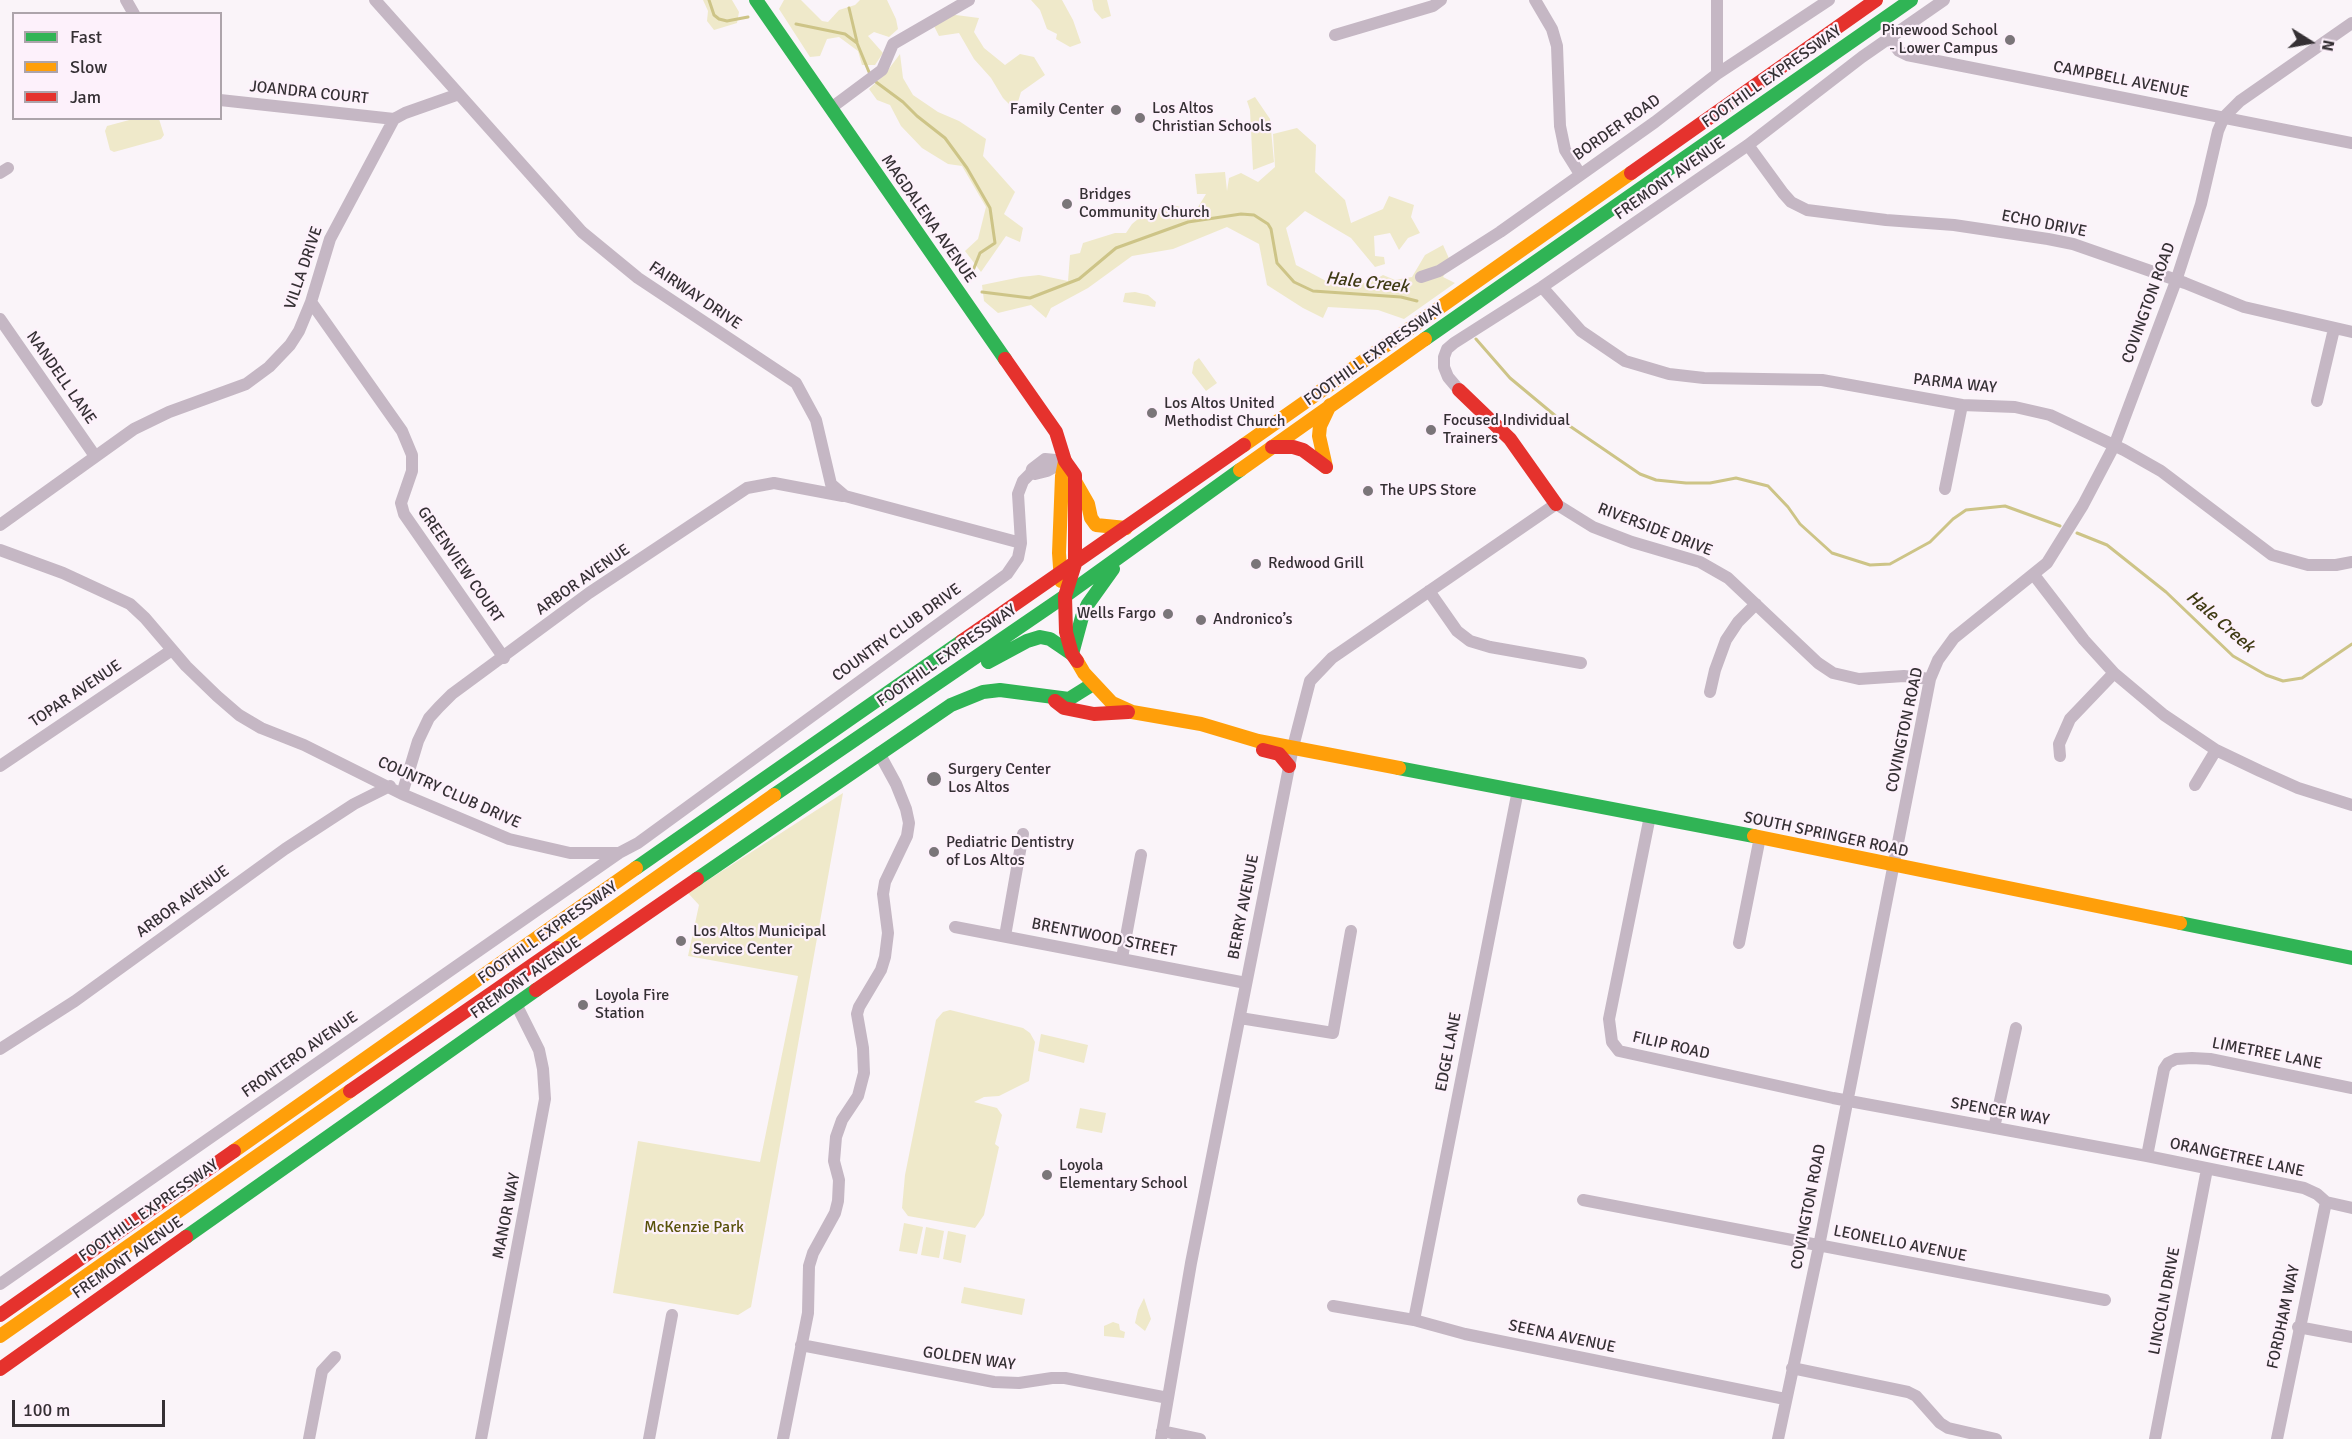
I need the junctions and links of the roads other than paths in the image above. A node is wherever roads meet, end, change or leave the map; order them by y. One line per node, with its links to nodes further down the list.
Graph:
1 (375, 0): 15 (street, FAIRWAY DRIVE)
2 (969, 0): 17 (street)
3 (1441, 0): 12 (street)
4 (1535, 0): 22 (street)
5 (1717, 0): 14 (street)
6 (1829, 0): 14 (street, BORDER ROAD)
7 (1876, 0): 43 (main road, FOOTHILL EXPRESSWAY)
8 (1911, 0): 32 (main road, FOOTHILL EXPRESSWAY)
9 (1944, 0): 13 (street, FREMONT AVENUE)
10 (761, 1): 17 (main road, MAGDALENA AVENUE)
11 (2352, 23): 18 (street, COVINGTON ROAD)
12 (1335, 35)
13 (1889, 38): 18 (street, CAMPBELL AVENUE); 21 (street, FREMONT AVENUE)
14 (1718, 74): 22 (street, BORDER ROAD)
15 (459, 94): 19 (street); 40 (street, FAIRWAY DRIVE)
16 (222, 100): 19 (street, JOANDRA COURT)
17 (831, 108): 37 (main road, MAGDALENA AVENUE)
18 (2224, 117): 20 (street, CAMPBELL AVENUE); 24 (street, COVINGTON ROAD)
19 (394, 119): 26 (street, VILLA DRIVE)
20 (2352, 143)
21 (1748, 145): 24 (street, ECHO DRIVE); 25 (street, FREMONT AVENUE)
22 (1580, 174): 23 (street, BORDER ROAD)
23 (1421, 277)
24 (2176, 280): 28 (street, ECHO DRIVE); 34 (street, COVINGTON ROAD)
25 (1542, 287): 30 (street, FREMONT AVENUE); 33 (street, PARMA WAY)
26 (311, 302): 36 (street, VILLA DRIVE); 56 (street, GREENVIEW COURT)
27 (0, 319): 36 (street, NANDELL LANE)
28 (2334, 329): 29 (street, ECHO DRIVE); 31 (street)
29 (2352, 332)
30 (1459, 390): 41 (main road, RIVERSIDE DRIVE)
31 (2317, 401)
32 (1330, 405): 35 (main road, FOOTHILL EXPRESSWAY); 35 (main road)
33 (1962, 405): 34 (street, PARMA WAY); 39 (street)
34 (2114, 446): 47 (street, PARMA WAY); 50 (street, COVINGTON ROAD)
35 (1272, 447): 46 (main road, FOOTHILL EXPRESSWAY)
36 (95, 456): 42 (street, VILLA DRIVE)
37 (1065, 461): 38 (main road, MAGDALENA AVENUE); 44 (street, COUNTRY CLUB DRIVE); 49 (main road, MAGDALENA AVENUE)
38 (1076, 483): 43 (main road); 48 (main road, MAGDALENA AVENUE)
39 (1945, 489)
40 (845, 496): 44 (street); 56 (street, ARBOR AVENUE)
41 (1556, 504): 51 (street, BERRY AVENUE); 53 (street, RIVERSIDE DRIVE)
42 (0, 525)
43 (1126, 528): 48 (main road, FOOTHILL EXPRESSWAY)
44 (1021, 543): 80 (street, COUNTRY CLUB DRIVE)
45 (0, 550): 54 (street, COUNTRY CLUB DRIVE)
46 (1126, 553): 52 (main road, FOOTHILL EXPRESSWAY); 55 (main road)
47 (2352, 562)
48 (1075, 564): 49 (main road, FOOTHILL EXPRESSWAY); 52 (main road, MAGDALENA AVENUE)
49 (1059, 575): 52 (main road, MAGDALENA AVENUE); 106 (main road, FOOTHILL EXPRESSWAY)
50 (2034, 575): 59 (street); 60 (street, COVINGTON ROAD)
51 (1429, 591): 57 (street); 66 (street, BERRY AVENUE)
52 (1065, 596): 55 (main road, SOUTH SPRINGER ROAD); 58 (main road, FOOTHILL EXPRESSWAY)
53 (1756, 604): 60 (street, RIVERSIDE DRIVE); 62 (street)
54 (172, 650): 70 (street, TOPAR AVENUE); 73 (street, COUNTRY CLUB DRIVE)
55 (1072, 654): 58 (main road); 61 (main road, SOUTH SPRINGER ROAD)
56 (504, 658): 75 (street, ARBOR AVENUE)
57 (1581, 663)
58 (953, 673): 110 (main road, FOOTHILL EXPRESSWAY)
59 (2114, 673): 67 (street); 69 (street)
60 (1930, 679): 82 (street, COVINGTON ROAD)
61 (1093, 684): 63 (main road, FREMONT AVENUE); 64 (main road, SOUTH SPRINGER ROAD)
62 (1710, 692)
63 (1052, 698): 64 (main road); 68 (main road, FREMONT AVENUE)
64 (1132, 712): 65 (main road, SOUTH SPRINGER ROAD)
65 (1258, 741): 66 (main road, SOUTH SPRINGER ROAD); 71 (main road)
66 (1293, 747): 71 (street, BERRY AVENUE); 74 (main road, SOUTH SPRINGER ROAD)
67 (2216, 750): 72 (street); 76 (street)
68 (879, 753): 90 (main road, FREMONT AVENUE); 112 (street)
69 (2060, 756)
70 (0, 766)
71 (1289, 766): 89 (street, BERRY AVENUE)
72 (2195, 785)
73 (390, 786): 75 (street, COUNTRY CLUB DRIVE); 93 (street, ARBOR AVENUE)
74 (1518, 790): 77 (main road, SOUTH SPRINGER ROAD); 108 (street, EDGE LANE)
75 (402, 794): 80 (street, COUNTRY CLUB DRIVE)
76 (2352, 805)
77 (1650, 816): 79 (main road, SOUTH SPRINGER ROAD); 95 (street, FILIP ROAD)
78 (1023, 834): 85 (street)
79 (1760, 837): 82 (main road, SOUTH SPRINGER ROAD); 86 (street)
80 (618, 853): 103 (street, FRONTERO AVENUE)
81 (1141, 855): 87 (street)
82 (1894, 865): 88 (main road, SOUTH SPRINGER ROAD); 95 (street, COVINGTON ROAD)
83 (955, 927): 85 (street, BRENTWOOD STREET)
84 (1351, 931): 91 (street)
85 (1005, 936): 87 (street, BRENTWOOD STREET)
86 (1739, 943)
87 (1122, 958): 89 (street, BRENTWOOD STREET)
88 (2352, 958)
89 (1246, 983): 91 (street, BERRY AVENUE)
90 (516, 1004): 115 (main road, FREMONT AVENUE); 120 (street, MANOR WAY)
91 (1240, 1018): 116 (street, BERRY AVENUE)
92 (2016, 1028): 96 (street)
93 (0, 1050)
94 (2352, 1088): 97 (street, LIMETREE LANE)
95 (1847, 1101): 96 (street, SPENCER WAY); 102 (street, COVINGTON ROAD)
96 (1994, 1128): 97 (street, SPENCER WAY)
97 (2147, 1156): 98 (street, ORANGETREE LANE)
98 (2207, 1169): 100 (street, ORANGETREE LANE); 126 (street, LINCOLN DRIVE)
99 (1583, 1200): 102 (street, LEONELLO AVENUE)
100 (2326, 1202): 101 (street, ORANGETREE LANE); 109 (street, FORDHAM WAY)
101 (2352, 1208)
102 (1819, 1246): 104 (street, LEONELLO AVENUE); 114 (street, COVINGTON ROAD)
103 (0, 1284)
104 (2105, 1300)
105 (1333, 1306): 108 (street, SEENA AVENUE)
106 (0, 1315)
107 (672, 1315): 121 (street)
108 (1414, 1320): 117 (street, SEENA AVENUE)
109 (2298, 1327): 111 (street); 127 (street, FORDHAM WAY)
110 (0, 1336)
111 (2352, 1337)
112 (801, 1345): 116 (street, GOLDEN WAY); 122 (street)
113 (335, 1357): 119 (street)
114 (1792, 1368): 117 (street, COVINGTON ROAD); 125 (street)
115 (0, 1370)
116 (1168, 1398): 118 (street, BERRY AVENUE)
117 (1785, 1399): 124 (street, COVINGTON ROAD)
118 (1161, 1435): 123 (street)
119 (309, 1439)
120 (481, 1439)
121 (649, 1439)
122 (783, 1439)
123 (1200, 1439)
124 (1778, 1439)
125 (1996, 1439)
126 (2155, 1439)
127 (2277, 1439)

